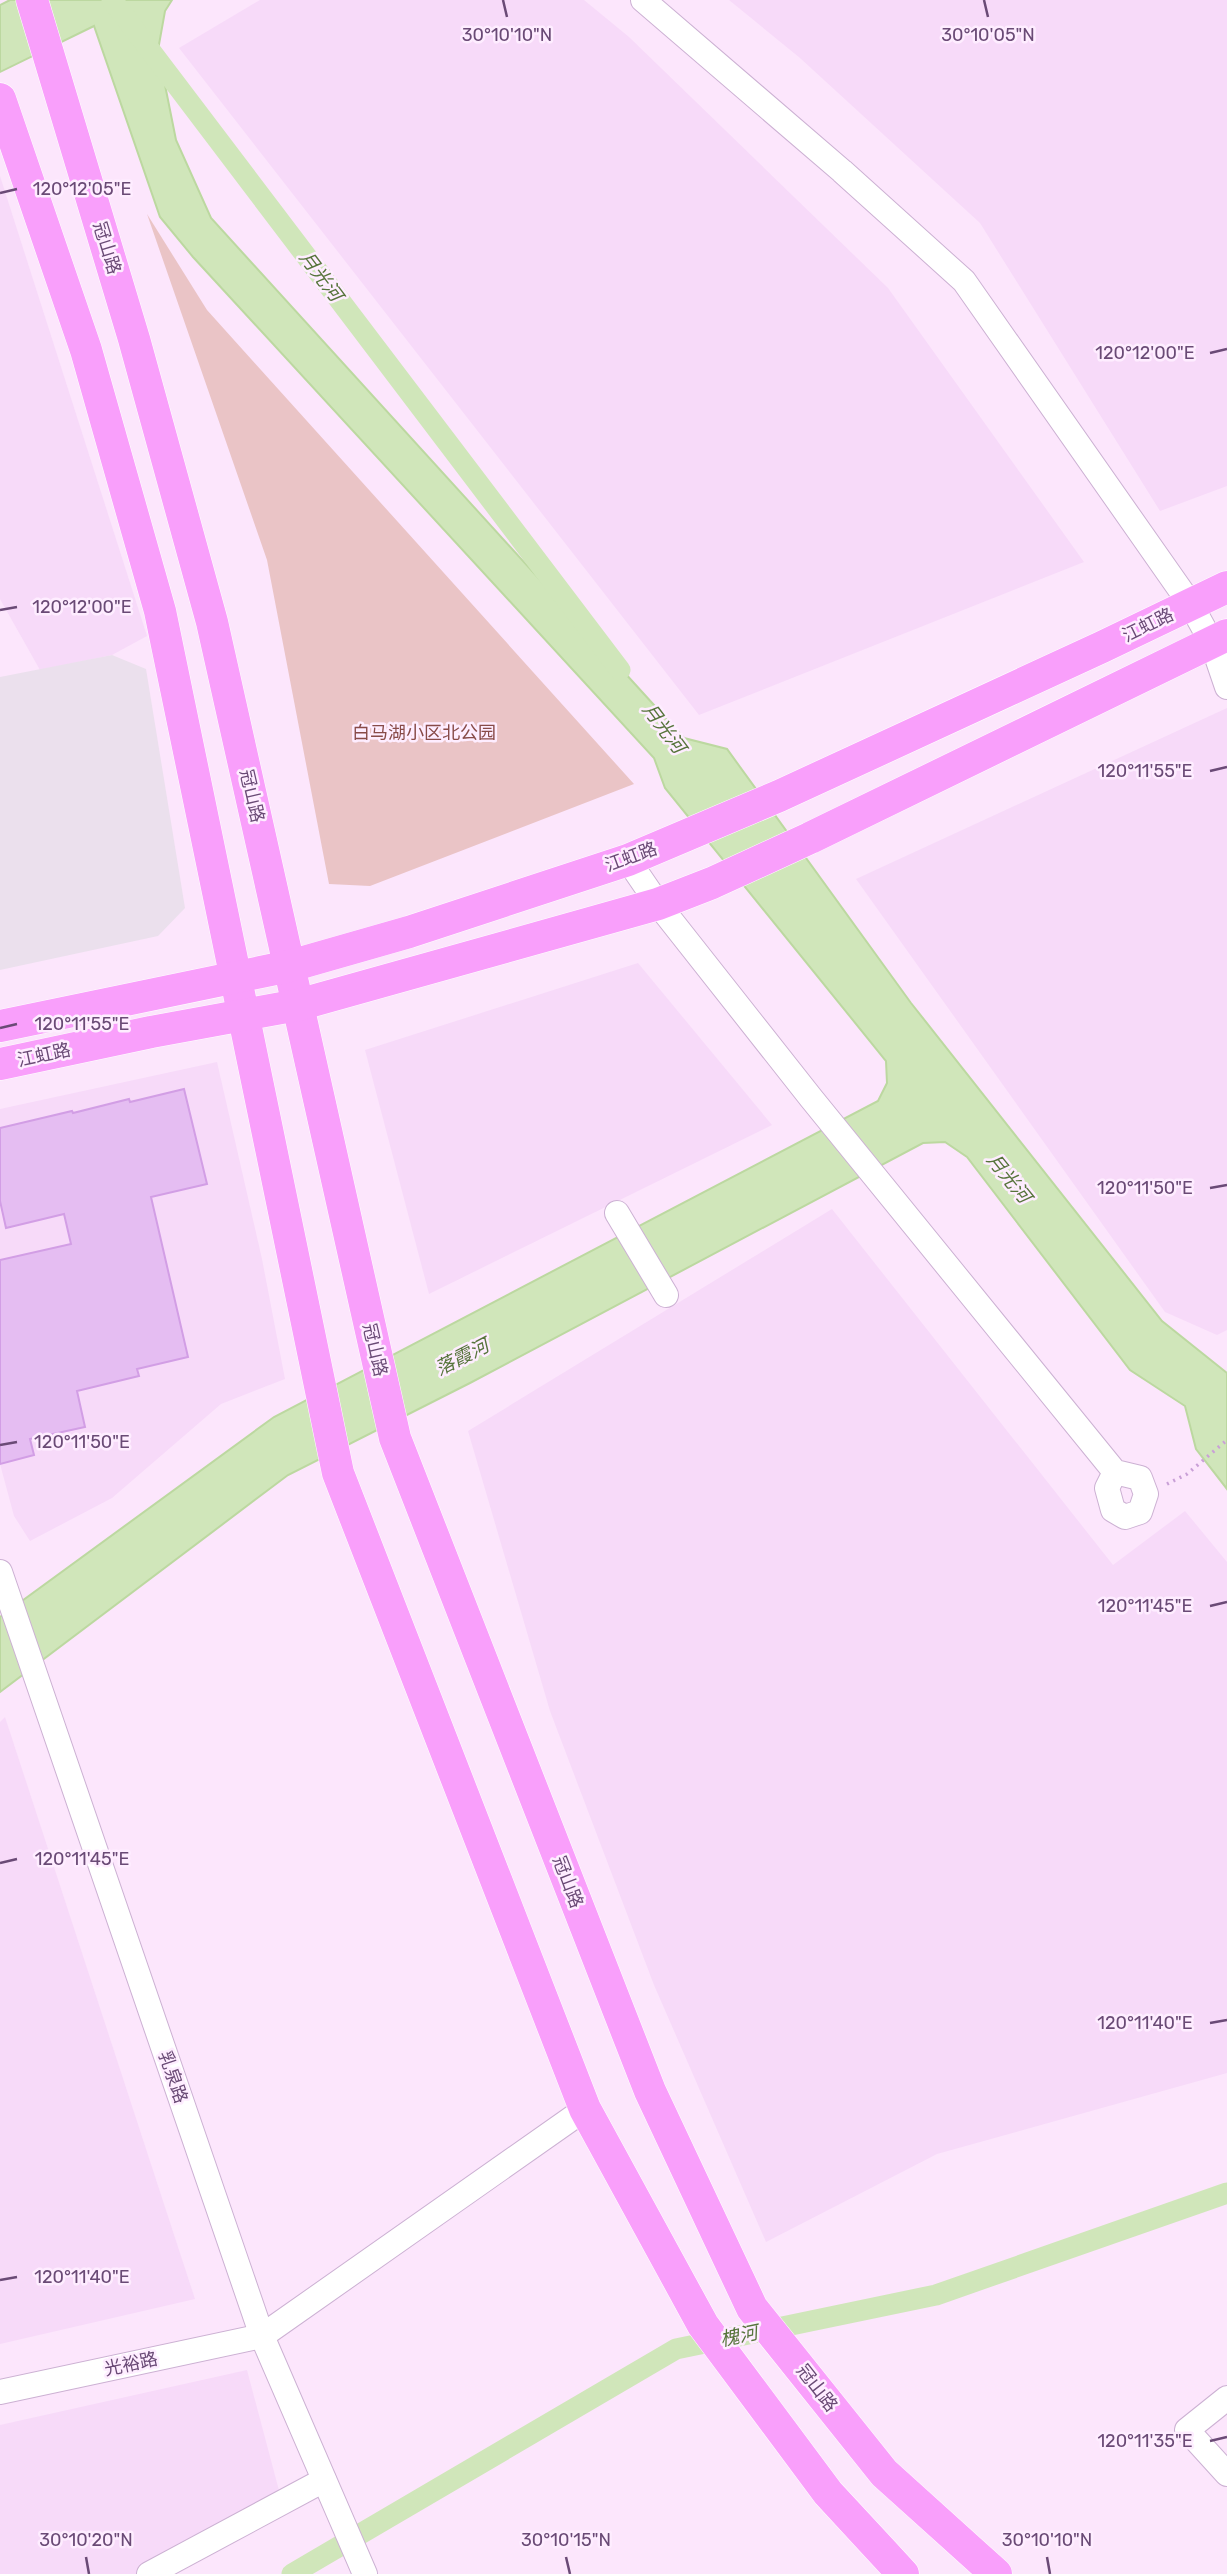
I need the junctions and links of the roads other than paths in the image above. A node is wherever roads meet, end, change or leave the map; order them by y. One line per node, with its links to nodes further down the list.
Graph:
1 (32, 0): 10 (main road, 冠山路)
2 (643, 0): 5 (street)
3 (0, 99): 11 (main road)
4 (1227, 587): 5 (main road, 江虹路)
5 (1191, 605): 6 (street); 8 (main road, 江虹路)
6 (1219, 639): 7 (street); 9 (main road, 江虹路)
7 (1227, 687)
8 (628, 860): 9 (street); 10 (main road, 江虹路)
9 (658, 904): 12 (main road, 江虹路); 18 (street)
10 (290, 966): 11 (main road, 江虹路); 12 (main road, 冠山路)
11 (236, 977): 13 (main road); 14 (main road, 江虹路)
12 (298, 1005): 13 (main road, 江虹路); 29 (main road, 冠山路)
13 (244, 1014): 15 (main road, 江虹路); 20 (main road)
14 (0, 1026)
15 (0, 1064)
16 (617, 1213): 17 (street)
17 (666, 1295)
18 (1115, 1472)
19 (0, 1572): 21 (street, 乳泉路)
20 (585, 2109): 21 (street); 28 (main road)
21 (262, 2336): 22 (street, 光裕路); 25 (street, 乳泉路)
22 (0, 2392)
23 (1227, 2399): 24 (street)
24 (1227, 2474)
25 (324, 2480): 26 (street); 27 (street, 乳泉路)
26 (149, 2574)
27 (365, 2574)
28 (903, 2574)
29 (996, 2574)

